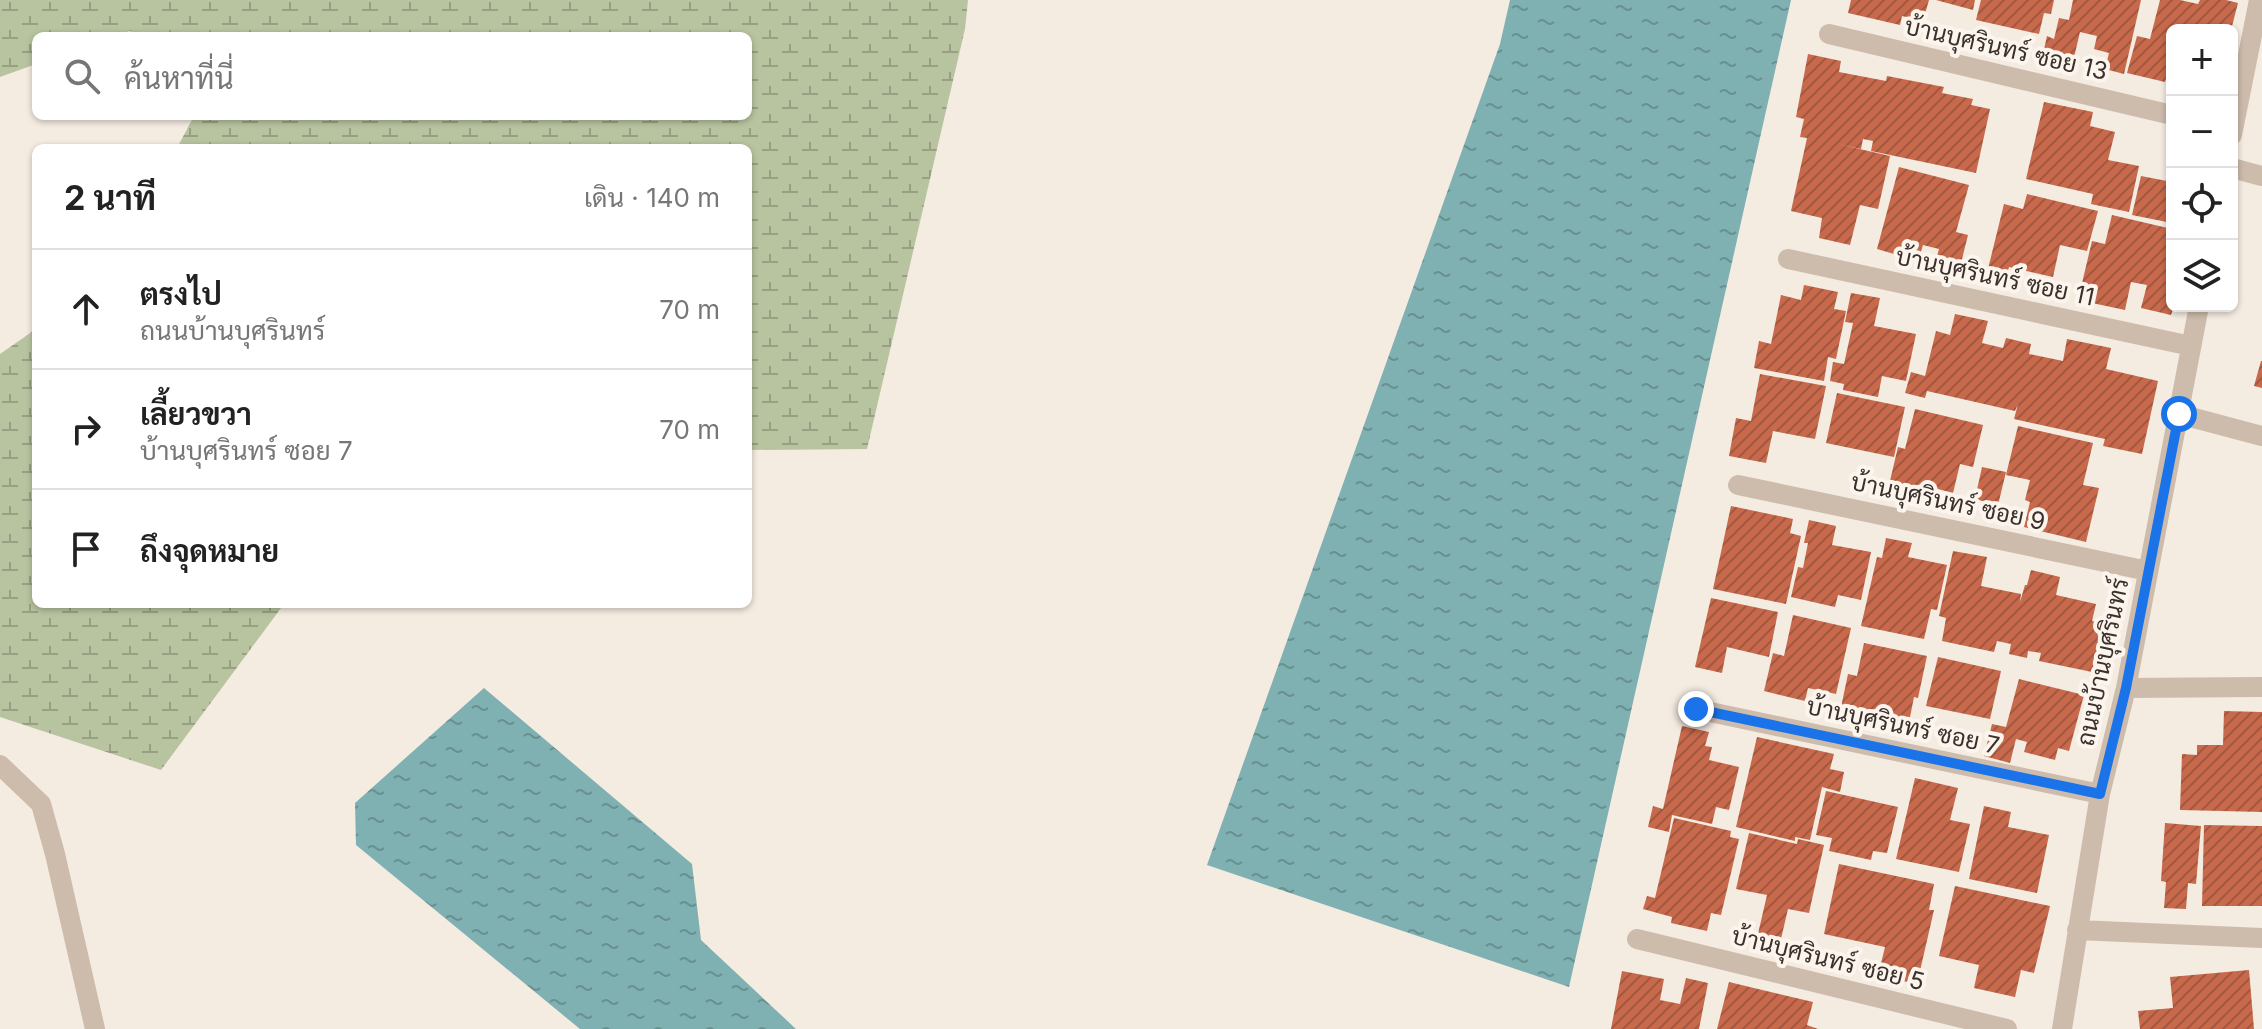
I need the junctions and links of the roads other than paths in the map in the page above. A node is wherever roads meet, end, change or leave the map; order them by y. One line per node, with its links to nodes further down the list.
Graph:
1 (2259, 0): 3 (street)
2 (1829, 34): 4 (street, บ้านบุศรินทร์ ซอย 13)
3 (2238, 100)
4 (2166, 114)
5 (2238, 170): 6 (street)
6 (2262, 176)
7 (1788, 259): 9 (street, บ้านบุศรินทร์ ซอย 11)
8 (2198, 312): 9 (street, ถนนบ้านบุศรินทร์)
9 (2191, 346): 10 (street, ถนนบ้านบุศรินทร์)
10 (2179, 414): 11 (street); 13 (street, ถนนบ้านบุศรินทร์)
11 (2262, 436)
12 (1738, 485): 13 (street, บ้านบุศรินทร์ ซอย 9)
13 (2148, 571): 15 (street, ถนนบ้านบุศรินทร์)
14 (2262, 687): 15 (street)
15 (2126, 688): 18 (street, ถนนบ้านบุศรินทร์)
16 (1696, 709): 18 (street, บ้านบุศรินทร์ ซอย 7)
17 (0, 765): 22 (street)
18 (2100, 794): 19 (street, ถนนบ้านบุศรินทร์)
19 (2077, 930): 20 (street); 24 (street, ถนนบ้านบุศรินทร์)
20 (2262, 938)
21 (1637, 939): 23 (street, บ้านบุศรินทร์ ซอย 5)
22 (95, 1029)
23 (2007, 1029)
24 (2062, 1029)

